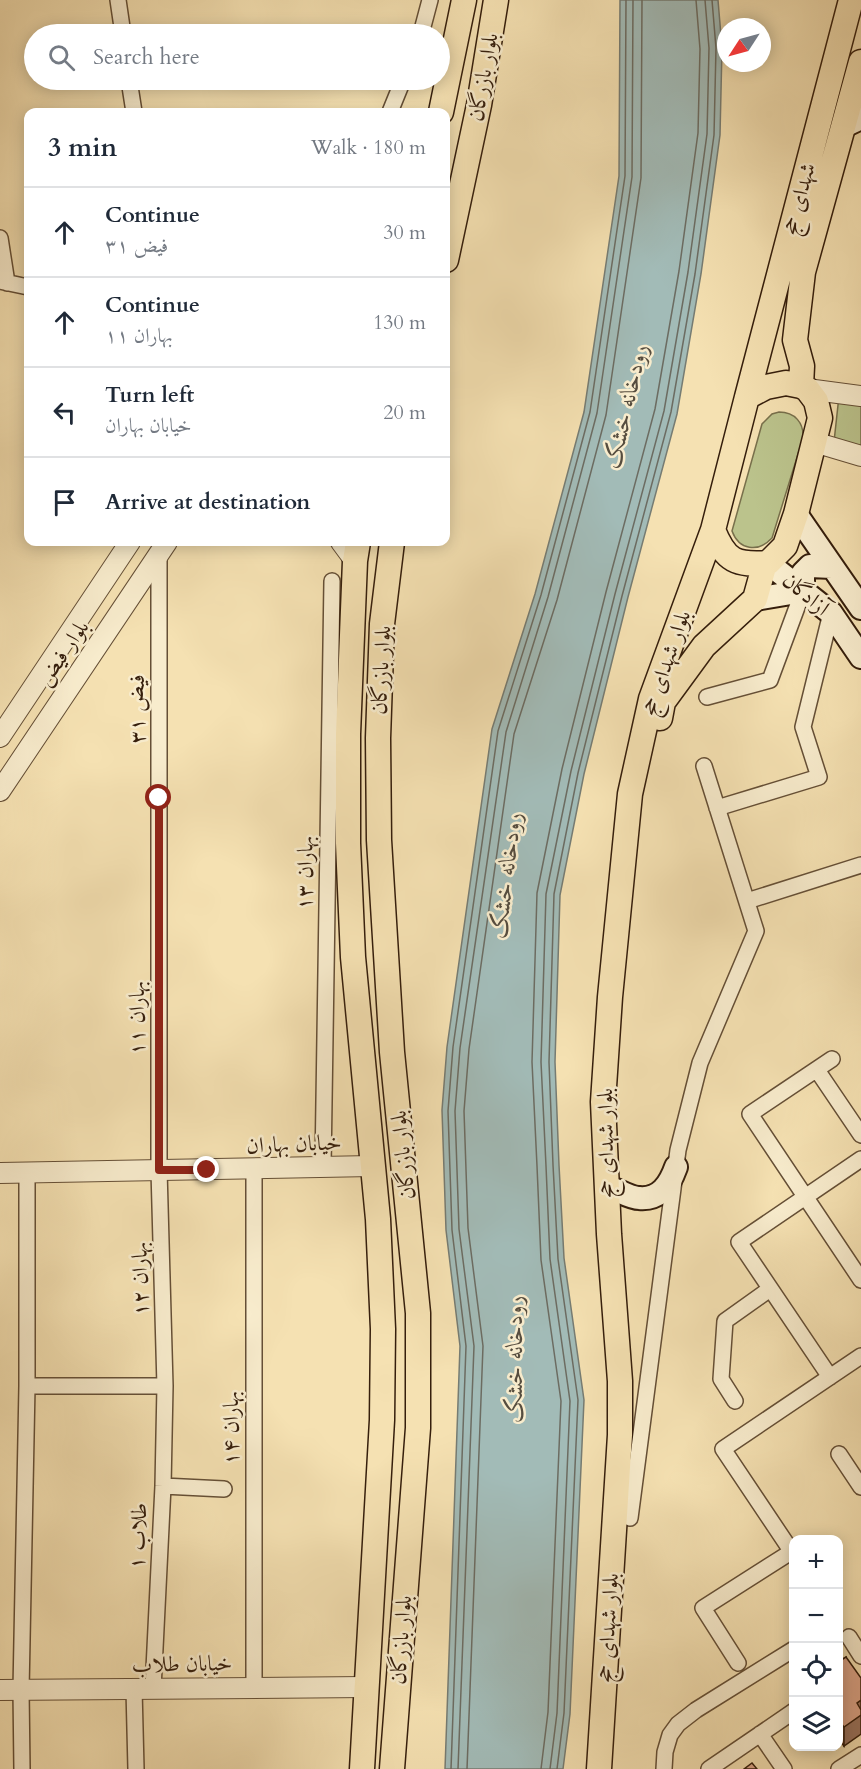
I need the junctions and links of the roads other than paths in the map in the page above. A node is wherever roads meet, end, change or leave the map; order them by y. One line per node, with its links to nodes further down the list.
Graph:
1 (118, 0): 6 (street)
2 (430, 0): 7 (street)
3 (464, 0): 9 (main road, بلوار بازرگان)
4 (496, 0): 18 (main road, بلوار بازرگان)
5 (851, 0): 23 (main road, شهدای حج)
6 (122, 24)
7 (424, 24)
8 (861, 62): 16 (main road, شهدای حج)
9 (450, 68)
10 (131, 90): 13 (street)
11 (399, 90): 14 (street)
12 (446, 90): 15 (main road, بلوار بازرگان)
13 (133, 108)
14 (392, 108)
15 (442, 108)
16 (853, 122): 21 (main road, شهدای حج)
17 (0, 238): 19 (street)
18 (450, 241)
19 (3, 282): 20 (street)
20 (24, 286)
21 (804, 387): 22 (street); 23 (main road); 24 (main road)
22 (861, 396)
23 (747, 397): 27 (main road, شهدای حج)
24 (814, 442): 25 (street); 26 (main road)
25 (861, 456)
26 (796, 513): 32 (main road); 33 (main road, آزادگان)
27 (713, 530): 32 (main road); 93 (main road, بلوار شهدای حج)
28 (127, 546): 42 (street, بلوار فیض)
29 (392, 546): 43 (main road, بلوار بازرگان)
30 (163, 547): 45 (street, بلوار فیض); 48 (street, فیض ۳۱)
31 (357, 551): 41 (main road, بلوار بازرگان)
32 (767, 563): 35 (main road, آزادگان); 36 (main road)
33 (832, 567): 35 (main road); 37 (main road, آزادگان)
34 (332, 581): 54 (street, بهاران ۱۳)
35 (803, 591): 36 (main road); 38 (main road, آزادگان); 40 (street)
36 (755, 599): 61 (main road, بلوار شهدای حج)
37 (861, 608)
38 (831, 613): 39 (main road, آزادگان); 46 (street)
39 (861, 657)
40 (707, 697)
41 (348, 734): 43 (main road); 55 (main road, بلوار بازرگان)
42 (0, 737)
43 (378, 738): 92 (main road, بلوار بازرگان)
44 (704, 766): 46 (street)
45 (0, 791)
46 (717, 808): 49 (street)
47 (861, 865): 49 (street)
48 (159, 866): 58 (street, بهاران ۱۱)
49 (747, 901): 56 (street)
50 (832, 1059): 51 (street)
51 (817, 1070): 52 (street); 62 (street)
52 (861, 1136)
53 (861, 1159): 62 (street)
54 (323, 1166): 55 (street, خیابان بهاران); 57 (street, خیابان بهاران)
55 (372, 1166): 82 (main road, بلوار بازرگان)
56 (676, 1167): 61 (main road); 74 (street)
57 (254, 1169): 58 (street, خیابان بهاران); 81 (street, بهاران ۱۴)
58 (159, 1170): 60 (street, خیابان بهاران); 68 (street, بهاران ۱۲)
59 (0, 1173): 60 (street, خیابان بهاران)
60 (27, 1173): 67 (street)
61 (616, 1190): 74 (main road, بلوار شهدای حج)
62 (806, 1197): 63 (street); 64 (street)
63 (861, 1280)
64 (770, 1289): 66 (street); 69 (street)
65 (861, 1356): 66 (street)
66 (830, 1377): 75 (street)
67 (27, 1386): 68 (street); 85 (street)
68 (165, 1386): 71 (street, طلاب ۱)
69 (735, 1401)
70 (839, 1454): 72 (street)
71 (163, 1486): 73 (street); 83 (street, طلاب ۱)
72 (861, 1487)
73 (225, 1489)
74 (630, 1518): 94 (main road, بلوار شهدای حج)
75 (789, 1548)
76 (789, 1555): 80 (street)
77 (849, 1638): 79 (street)
78 (789, 1652): 95 (street)
79 (861, 1656)
80 (738, 1663)
81 (254, 1687): 82 (street, خیابان طلاب); 83 (street, خیابان طلاب)
82 (366, 1687): 91 (main road, بلوار بازرگان)
83 (143, 1689): 85 (street, خیابان طلاب); 90 (street, طلاب ۱)
84 (0, 1690): 85 (street, خیابان طلاب)
85 (21, 1690): 89 (street)
86 (789, 1714): 87 (street)
87 (760, 1734): 96 (street); 97 (street)
88 (861, 1755): 98 (street)
89 (22, 1769)
90 (136, 1769)
91 (362, 1769)
92 (392, 1769)
93 (599, 1769)
94 (615, 1769)
95 (664, 1769)
96 (709, 1769)
97 (784, 1769)
98 (839, 1769)

